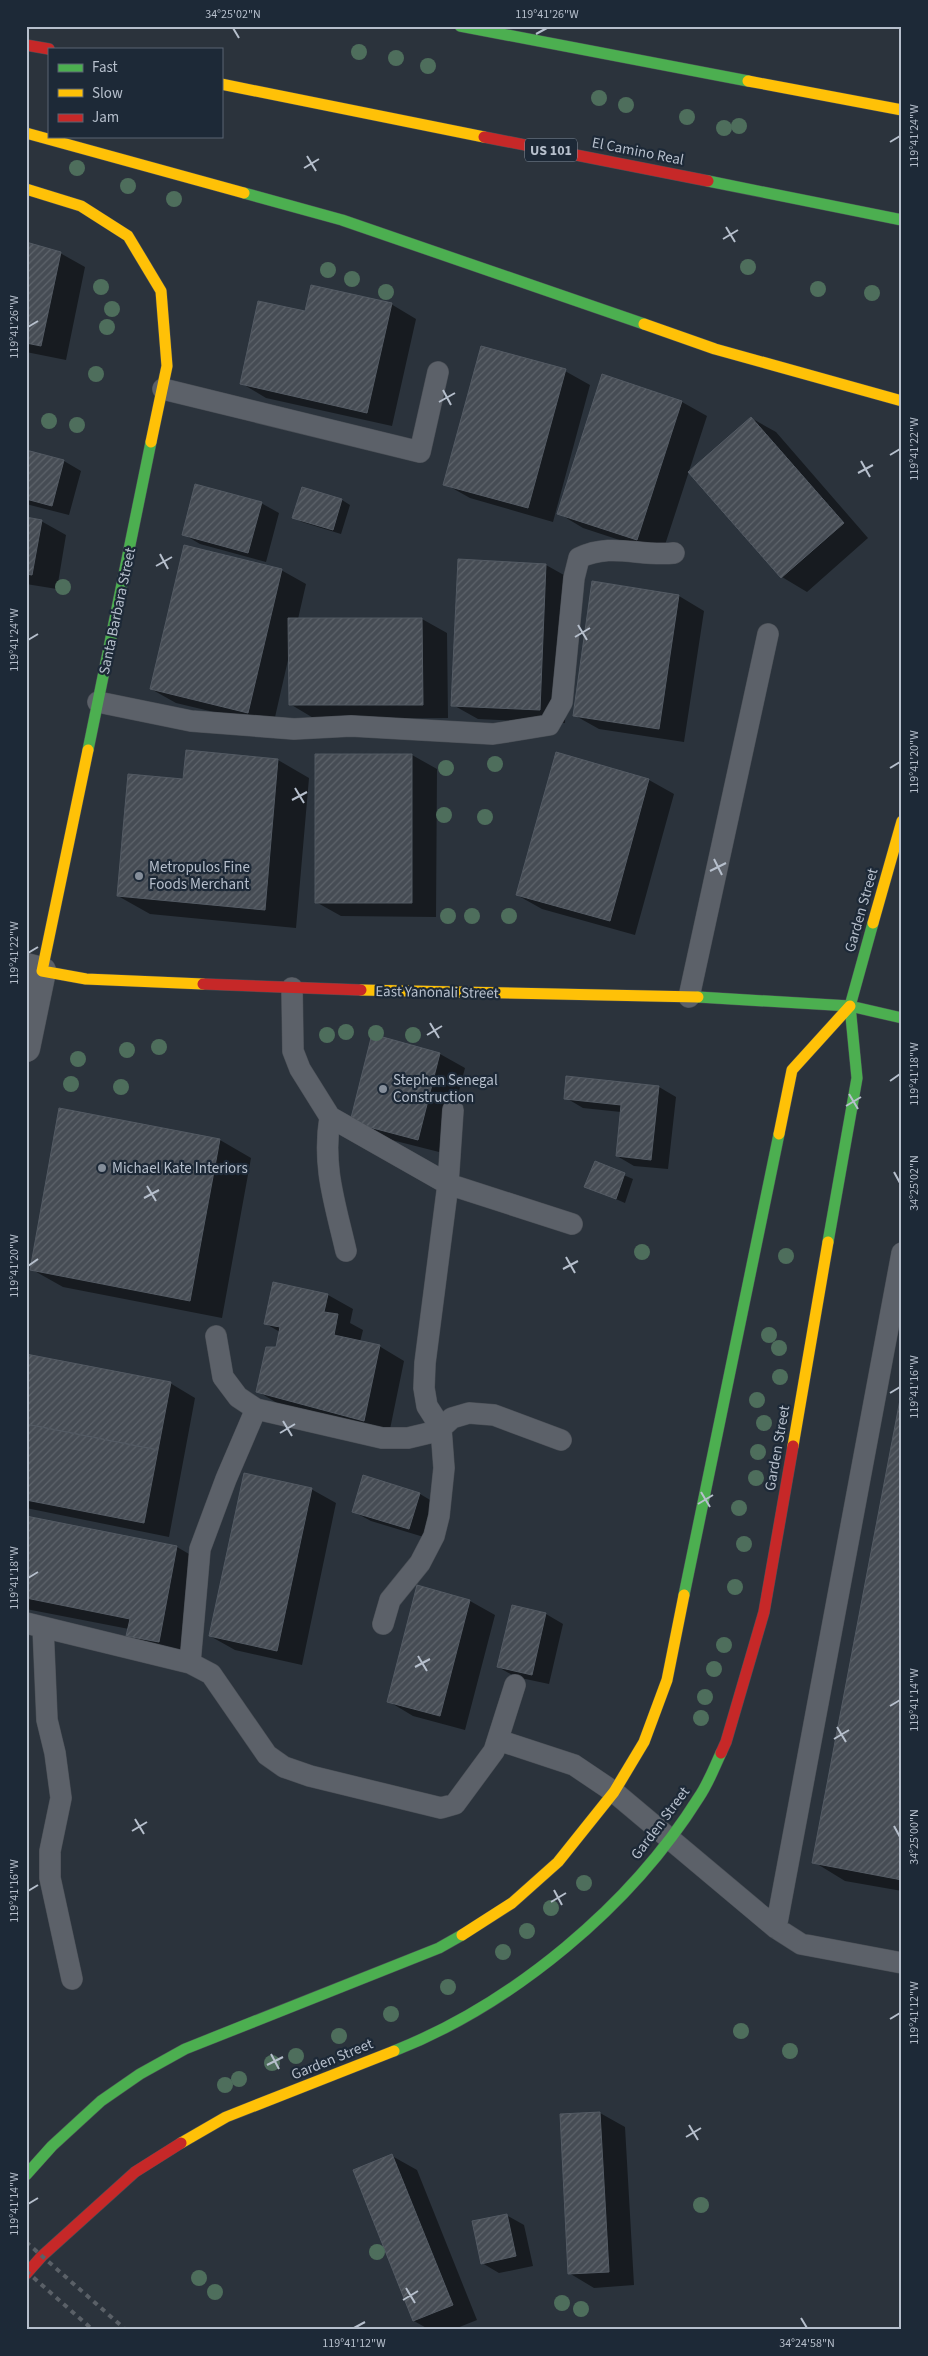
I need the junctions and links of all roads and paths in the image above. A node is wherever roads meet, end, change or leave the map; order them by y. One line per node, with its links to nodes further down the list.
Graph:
1 (460, 26): 5 (main road)
2 (26, 45): 3 (main road)
3 (48, 50)
4 (222, 84): 8 (main road, El Camino Real / US 101)
5 (902, 110)
6 (26, 132): 11 (main road)
7 (26, 189): 10 (main road, Santa Barbara Street)
8 (902, 220)
9 (438, 372): 10 (lane)
10 (163, 389): 14 (main road, Santa Barbara Street)
11 (902, 401)
12 (674, 553): 14 (lane)
13 (768, 634): 18 (lane)
14 (98, 702): 16 (main road, Santa Barbara Street)
15 (902, 821): 19 (main road, Garden Street)
16 (34, 969): 17 (main road, East Yanonali Street); 21 (street, Santa Barbara Street)
17 (292, 988): 18 (main road, East Yanonali Street); 23 (lane)
18 (689, 997): 19 (main road, East Yanonali Street)
19 (850, 1006): 20 (main road, East Yanonali Street); 37 (main road, Garden Street); 38 (main road, Garden Street)
20 (902, 1018)
21 (26, 1048)
22 (453, 1110): 24 (lane)
23 (330, 1117): 24 (lane); 26 (lane)
24 (448, 1184): 25 (lane); 30 (lane)
25 (572, 1224)
26 (346, 1251)
27 (902, 1253): 39 (lane)
28 (216, 1336): 29 (lane)
29 (256, 1409): 30 (lane); 34 (lane)
30 (441, 1428): 31 (lane); 32 (lane)
31 (561, 1440)
32 (382, 1624)
33 (35, 1625): 34 (lane); 41 (lane)
34 (190, 1663): 36 (lane)
35 (515, 1685): 36 (lane)
36 (498, 1740): 37 (lane)
37 (614, 1792): 38 (lane); 42 (main road, Garden Street)
38 (670, 1839): 39 (lane); 43 (main road, Garden Street)
39 (776, 1928): 40 (lane)
40 (902, 1963)
41 (72, 1979)
42 (26, 2175)
43 (26, 2274)

